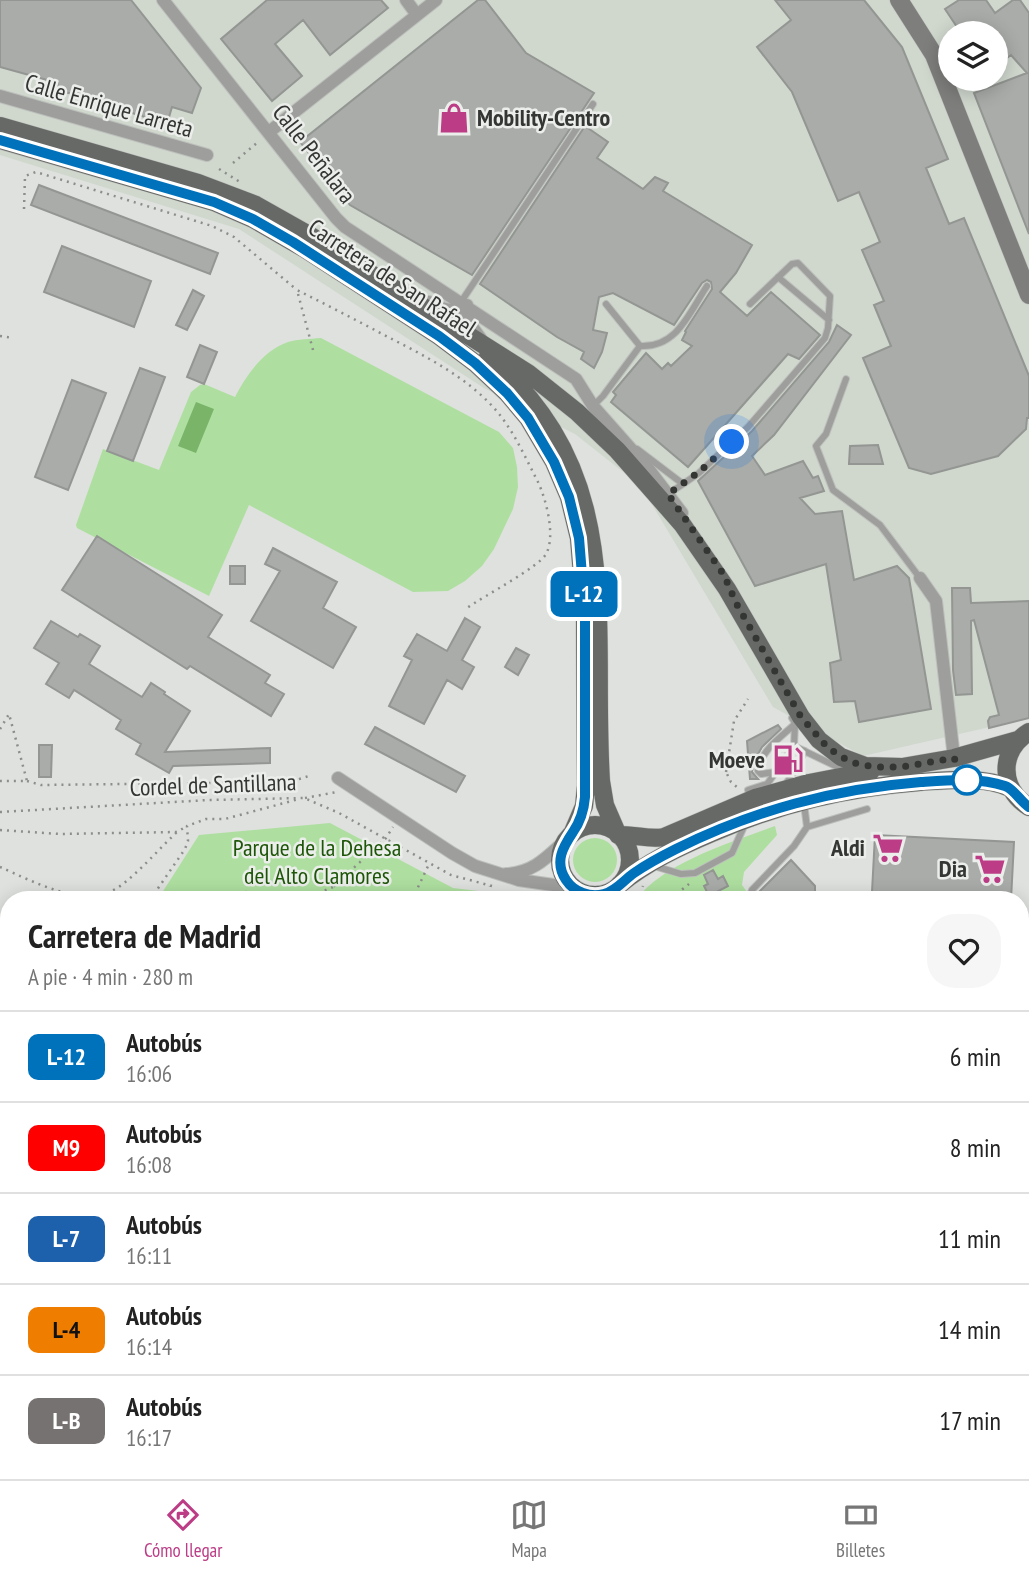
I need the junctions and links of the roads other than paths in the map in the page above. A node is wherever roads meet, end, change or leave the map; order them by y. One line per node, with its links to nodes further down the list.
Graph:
1 (163, 0): 9 (street, Calle Peñalara)
2 (406, 0): 5 (street)
3 (436, 0): 5 (street)
4 (900, 0): 15 (main road)
5 (417, 15): 9 (street)
6 (0, 96): 11 (street, Calle Enrique Larreta)
7 (593, 104): 17 (lane)
8 (0, 126): 12 (main road, Carretera de San Rafael)
9 (265, 136): 17 (street, Calle Peñalara)
10 (0, 140): 47 (main road, Carretera de San Rafael)
11 (207, 155)
12 (361, 268): 16 (main road, Carretera de San Rafael); 17 (street)
13 (778, 277): 19 (lane); 20 (lane); 20 (lane)
14 (707, 286): 22 (lane)
15 (1029, 295)
16 (415, 302): 21 (main road, Carretera de San Rafael); 46 (main road, Carretera de San Rafael)
17 (464, 304): 21 (street); 24 (street, Calle Peñalara)
18 (606, 304): 22 (lane)
19 (750, 304)
20 (829, 320): 26 (lane)
21 (487, 346): 29 (main road, Carretera de San Rafael)
22 (640, 346): 24 (lane)
23 (846, 379): 28 (lane)
24 (593, 405): 25 (street, Calle Peñalara)
25 (618, 434): 26 (lane, Calle Peñalara); 27 (street, Calle Peñalara)
26 (683, 484): 27 (lane)
27 (668, 494): 29 (street, Calle Peñalara)
28 (920, 578): 34 (street)
29 (736, 603): 30 (lane); 35 (main road, Carretera de San Rafael)
30 (795, 723): 32 (lane); 36 (lane)
31 (1023, 736): 34 (main road, Carretera de San Rafael); 40 (main road)
32 (794, 746): 33 (lane); 36 (lane)
33 (805, 751): 37 (lane); 39 (lane)
34 (954, 758): 35 (main road, Carretera de San Rafael)
35 (902, 767): 37 (main road)
36 (776, 772): 39 (lane)
37 (851, 774): 39 (main road)
38 (338, 778): 49 (street)
39 (775, 787): 46 (main road)
40 (1010, 788): 41 (main road); 42 (main road)
41 (803, 800): 44 (main road); 45 (lane)
42 (1029, 807)
43 (867, 809): 45 (lane)
44 (747, 818): 48 (main road); 48 (lane)
45 (807, 827): 53 (lane)
46 (618, 835): 47 (main road); 52 (main road)
47 (570, 836): 49 (street); 51 (main road)
48 (649, 864): 52 (main road)
49 (501, 874): 50 (street)
50 (569, 891)
51 (576, 891)
52 (614, 891)
53 (752, 891)

